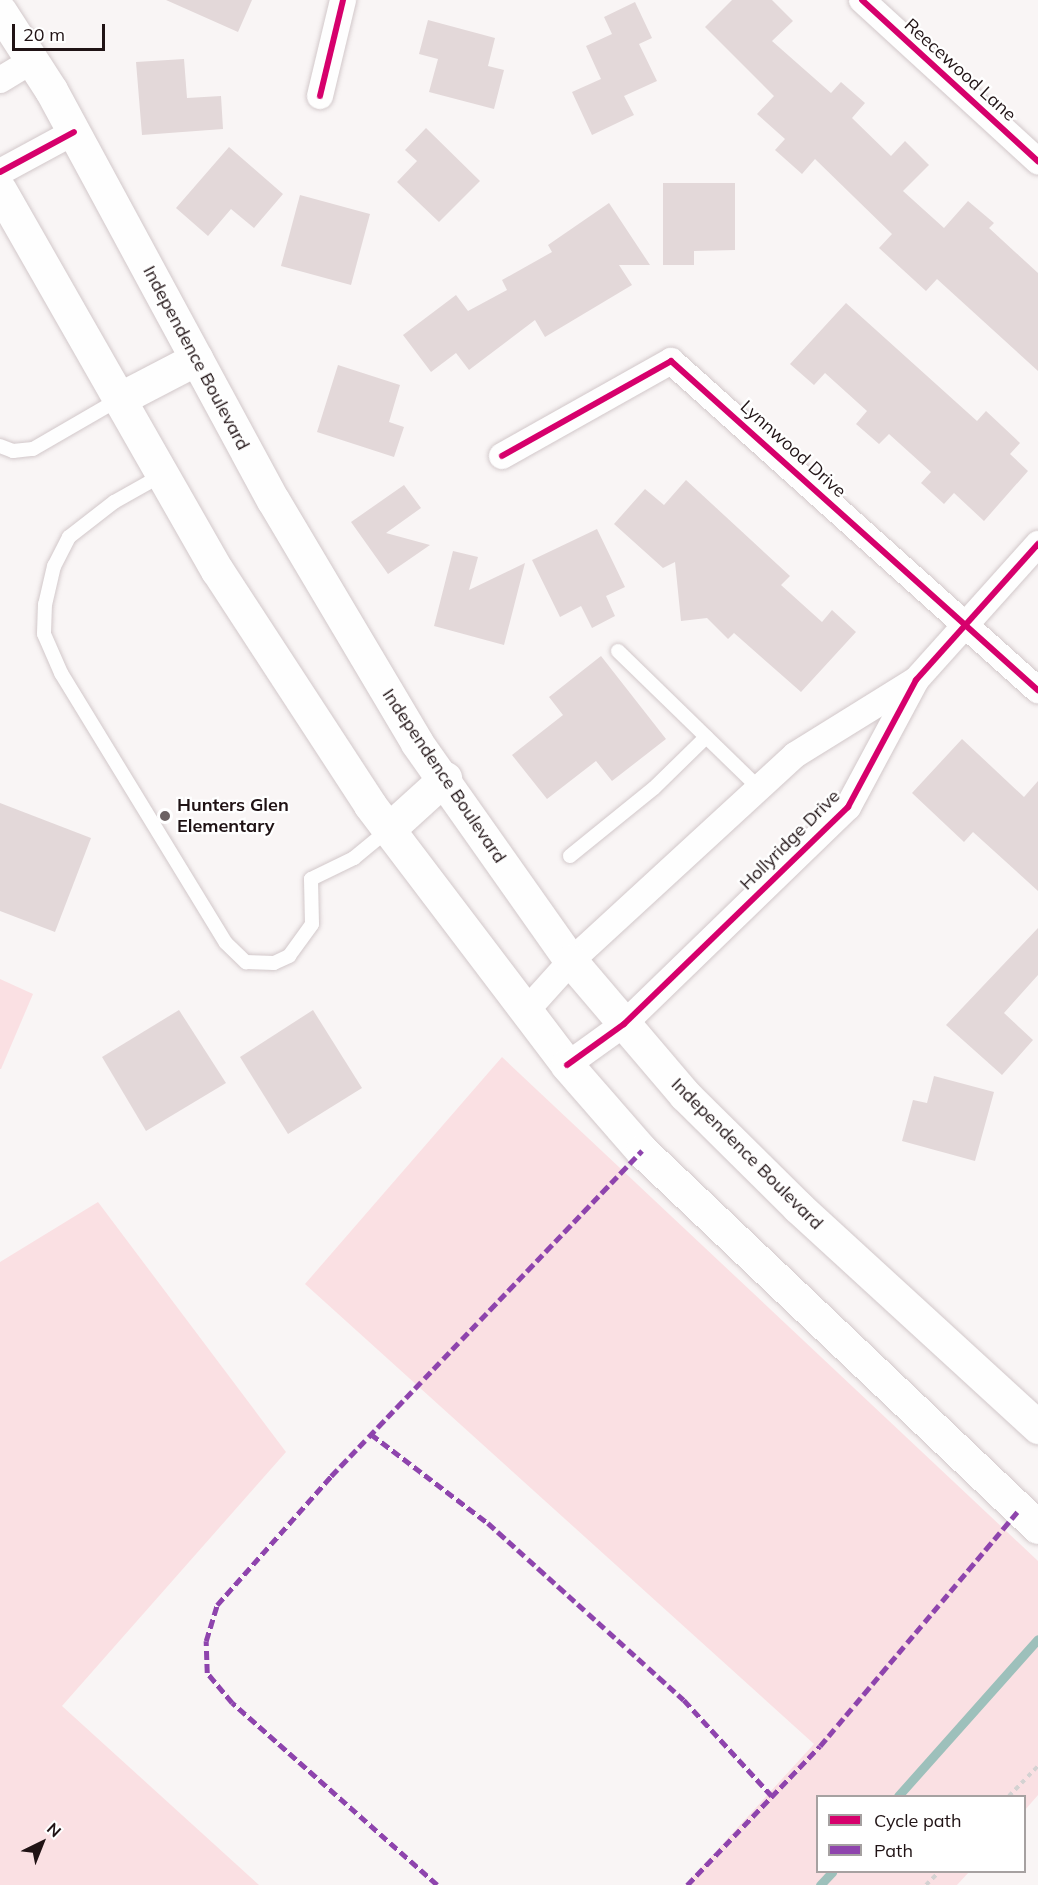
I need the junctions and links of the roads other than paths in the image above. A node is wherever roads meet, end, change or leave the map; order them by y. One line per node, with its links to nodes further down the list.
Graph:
1 (343, 0): 6 (street)
2 (862, 0): 8 (street, Reecewood Lane)
3 (0, 11): 4 (main road, Independence Boulevard)
4 (33, 60): 5 (street); 7 (main road, Independence Boulevard)
5 (0, 80)
6 (320, 96)
7 (74, 132): 9 (street); 11 (main road, Independence Boulevard)
8 (1038, 161)
9 (0, 172)
10 (0, 190): 12 (main road)
11 (196, 359): 12 (main road); 22 (main road, Independence Boulevard)
12 (121, 398): 13 (lane); 15 (main road)
13 (0, 446)
14 (502, 456): 17 (street, Lynnwood Drive)
15 (162, 475): 24 (main road); 24 (lane)
16 (1038, 544): 17 (street, Hollyridge Drive)
17 (966, 624): 19 (street, Hollyridge Drive); 20 (street, Lynnwood Drive)
18 (618, 651): 21 (lane)
19 (916, 680): 23 (street, Hollyridge Drive); 28 (street, Hollyridge Drive)
20 (1038, 690)
21 (706, 737): 23 (lane); 25 (lane)
22 (445, 778): 24 (main road); 26 (main road, Independence Boulevard)
23 (759, 789): 26 (street, Hollyridge Drive)
24 (389, 829): 27 (main road)
25 (570, 856)
26 (571, 961): 27 (street, Hollyridge Drive); 28 (main road, Independence Boulevard)
27 (526, 1011): 29 (main road)
28 (624, 1024): 29 (street, Hollyridge Drive); 30 (main road, Independence Boulevard)
29 (567, 1065): 31 (main road)
30 (1038, 1427)
31 (1032, 1508)

